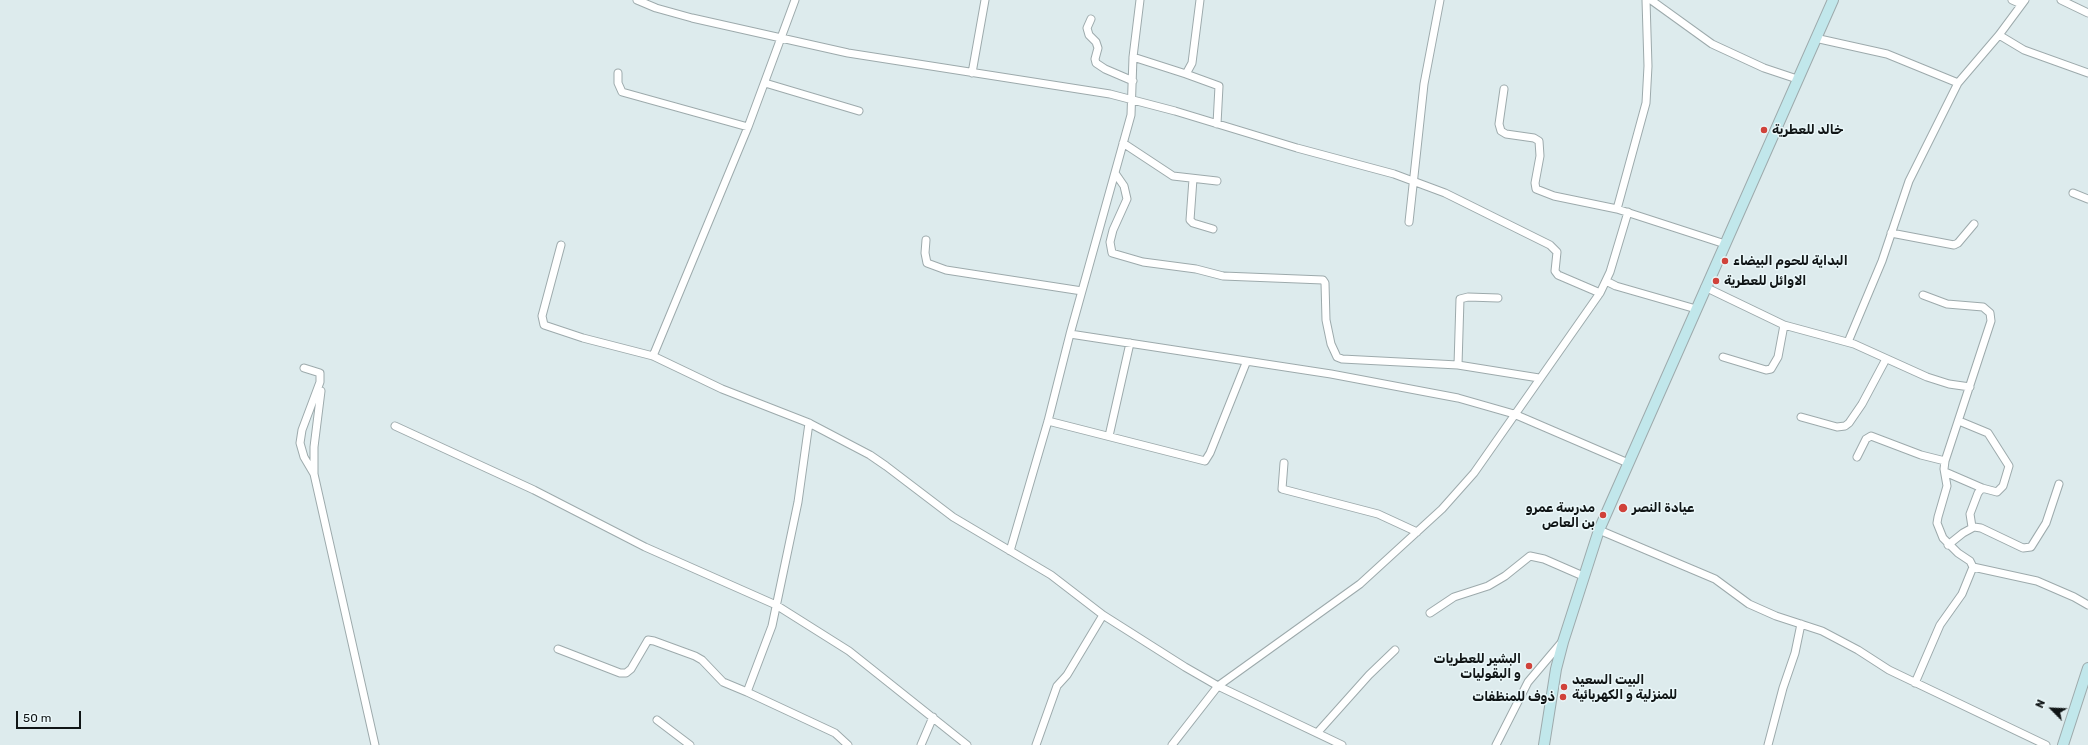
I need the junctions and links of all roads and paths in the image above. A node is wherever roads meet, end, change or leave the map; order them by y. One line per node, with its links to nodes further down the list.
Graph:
1 (636, 0): 16 (street)
2 (795, 0): 16 (street)
3 (985, 0): 20 (street)
4 (1140, 0): 18 (street)
5 (1200, 0): 22 (street)
6 (1440, 0): 35 (street)
7 (1646, 0): 39 (street)
8 (1651, 0): 23 (street)
9 (1833, 0): 17 (street)
10 (2012, 0): 12 (street)
11 (2061, 0): 13 (street)
12 (2023, 2): 15 (street)
13 (2088, 13)
14 (1091, 19): 24 (street)
15 (1999, 35): 21 (street); 26 (street)
16 (783, 38): 20 (street); 25 (street)
17 (1815, 38): 23 (street); 26 (street)
18 (1133, 57): 22 (street); 24 (street)
19 (618, 73): 31 (street)
20 (972, 73): 28 (street)
21 (2088, 73)
22 (1186, 74): 30 (street)
23 (1797, 79): 46 (street)
24 (1133, 81): 28 (street)
25 (765, 83): 29 (street); 31 (street)
26 (1958, 83): 44 (street)
27 (1504, 89): 39 (street)
28 (1133, 99): 30 (street); 32 (street)
29 (859, 111)
30 (1217, 124): 35 (street)
31 (748, 127): 59 (street)
32 (1123, 143): 33 (street); 34 (street)
33 (1115, 173): 50 (street); 63 (street)
34 (1193, 179): 36 (street); 43 (street)
35 (1412, 180): 41 (street); 51 (street)
36 (1217, 181)
37 (2073, 193): 38 (street)
38 (2088, 199)
39 (1617, 209): 40 (street)
40 (1628, 212): 46 (street); 48 (street)
41 (1409, 222)
42 (1974, 224): 44 (street)
43 (1213, 229)
44 (1891, 234): 57 (street)
45 (926, 240): 50 (street)
46 (1725, 244): 49 (street)
47 (561, 245): 59 (street)
48 (1606, 281): 51 (street); 54 (street)
49 (1705, 287): 54 (street); 55 (street)
50 (1082, 291): 56 (street)
51 (1600, 293): 65 (street)
52 (1923, 295): 67 (street)
53 (1498, 298): 63 (street)
54 (1696, 308): 78 (street)
55 (1784, 325): 57 (street); 60 (street)
56 (1070, 334): 58 (street); 70 (street)
57 (1848, 342): 61 (street)
58 (1130, 343): 62 (street); 74 (street)
59 (653, 356): 72 (street)
60 (1724, 357)
61 (1886, 359): 67 (street); 69 (street)
62 (1246, 362): 68 (street); 74 (street)
63 (1458, 365): 65 (street)
64 (304, 368): 66 (street)
65 (1539, 378): 68 (street)
66 (320, 382): 80 (street); 80 (street)
67 (1970, 387): 71 (street)
68 (1514, 414): 78 (street); 85 (street)
69 (1801, 417)
70 (1048, 420): 74 (street); 87 (street)
71 (1959, 422): 76 (street); 82 (street)
72 (809, 423): 87 (street); 90 (street)
73 (395, 426): 90 (street)
74 (1109, 436)
75 (1857, 457): 76 (street)
76 (1945, 461): 79 (street)
77 (1284, 463): 85 (street)
78 (1628, 463): 84 (street)
79 (1945, 472): 82 (street); 86 (street)
80 (314, 474): 105 (street)
81 (2059, 484): 83 (street)
82 (1982, 488): 83 (street)
83 (1972, 527): 86 (street)
84 (1599, 530): 89 (street); 94 (street)
85 (1417, 532): 100 (street)
86 (1948, 545): 88 (street)
87 (1010, 551): 93 (street)
88 (1973, 567): 91 (street); 99 (street)
89 (1583, 576): 92 (street); 95 (street)
90 (776, 605): 101 (street); 102 (street)
91 (2088, 605)
92 (1430, 613)
93 (1103, 615): 100 (street); 110 (street)
94 (1801, 624): 99 (street); 115 (street)
95 (1563, 642): 113 (street); 114 (street)
96 (558, 649): 101 (street)
97 (1395, 650): 104 (street)
98 (2088, 668): 117 (street)
99 (1915, 683): 116 (street)
100 (1218, 686): 104 (street); 111 (street)
101 (747, 692): 107 (street)
102 (933, 718): 108 (street); 109 (street)
103 (657, 720): 106 (street)
104 (1318, 732): 112 (street)
105 (374, 745)
106 (690, 745)
107 (848, 745)
108 (921, 745)
109 (968, 745)
110 (1036, 745)
111 (1172, 745)
112 (1342, 745)
113 (1496, 745)
114 (1544, 745)
115 (1768, 745)
116 (2046, 745)
117 (2063, 745)

